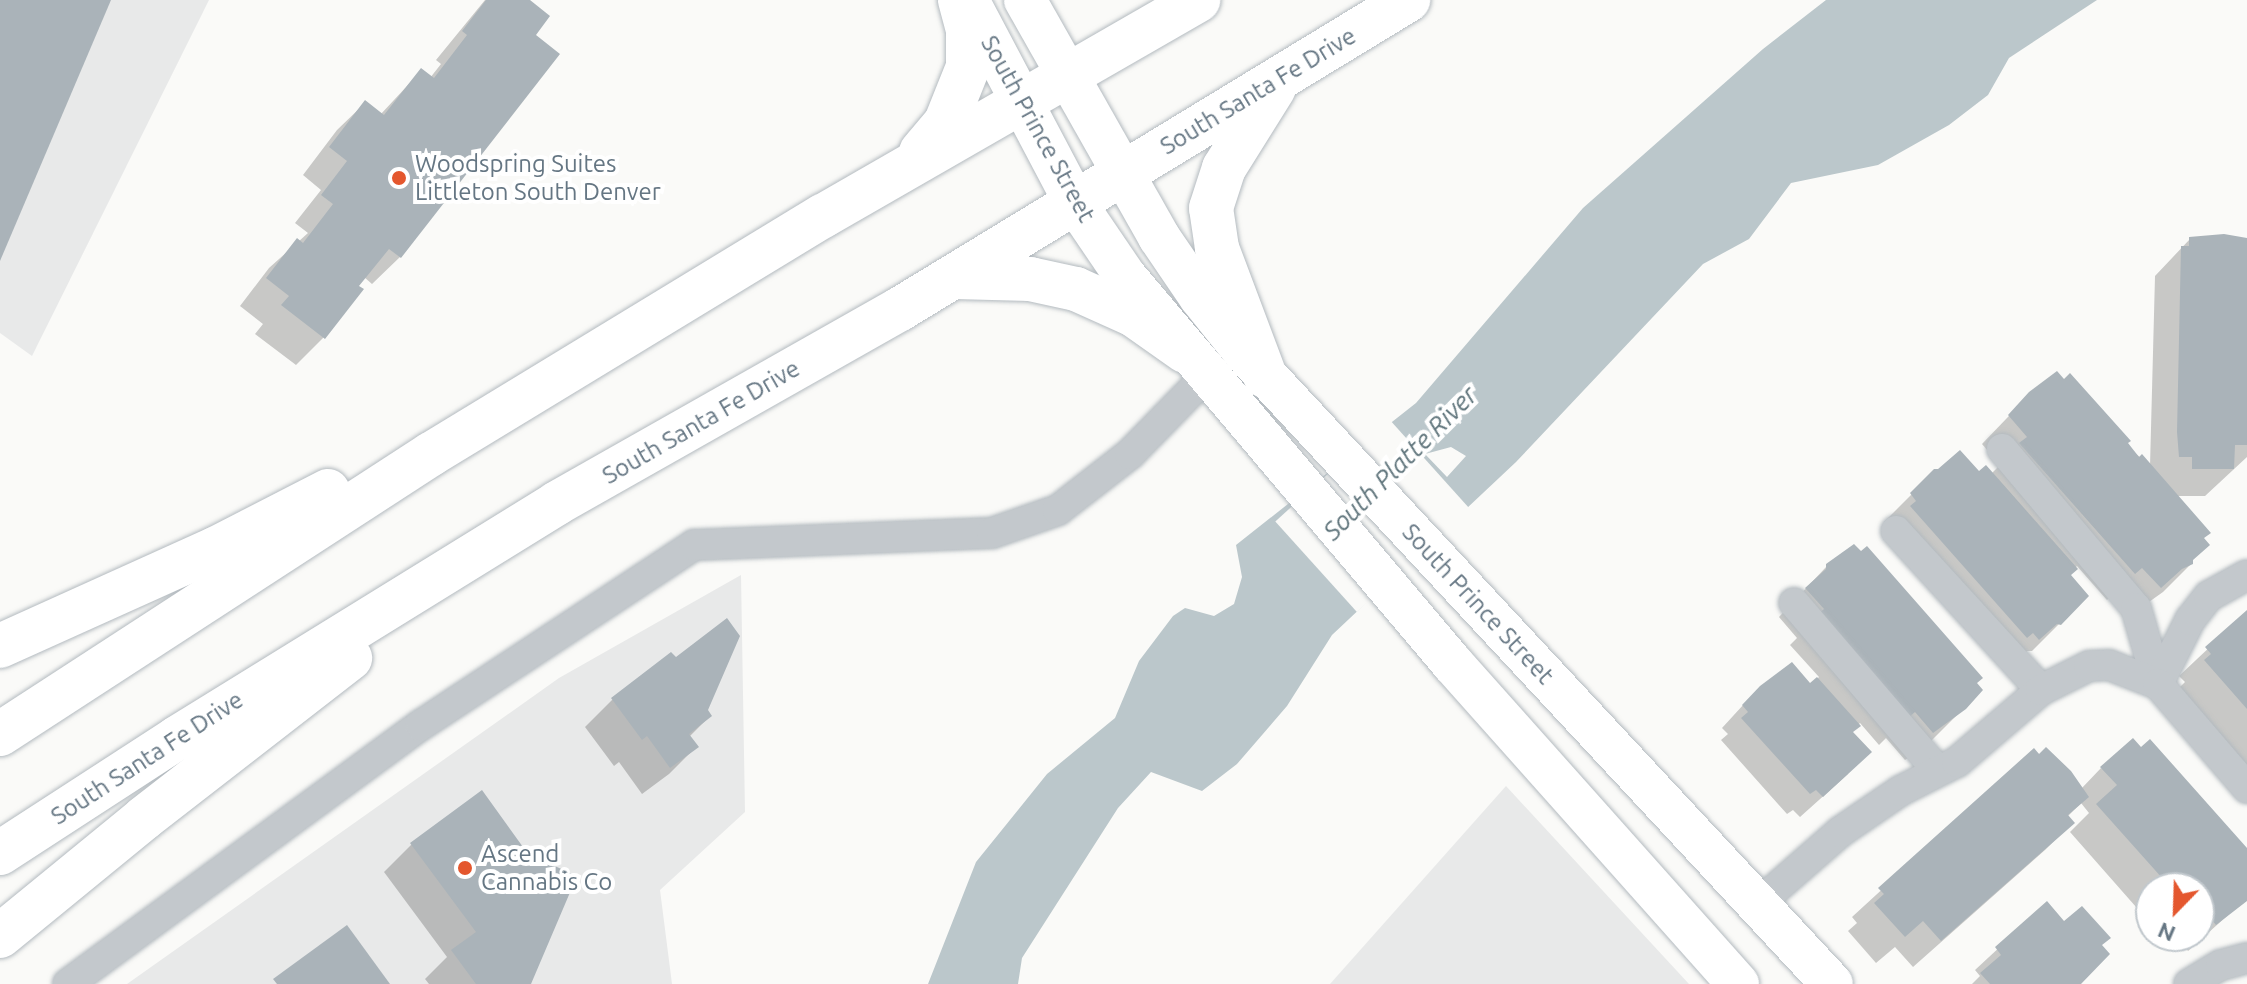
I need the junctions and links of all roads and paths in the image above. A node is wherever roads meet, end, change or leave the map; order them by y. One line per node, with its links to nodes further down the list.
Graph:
1 (960, 0): 9 (highway)
2 (968, 0): 8 (street, South Prince Street)
3 (1025, 0): 6 (street, South Prince Street)
4 (1198, 0): 6 (highway)
5 (1408, 0): 7 (highway, South Santa Fe Drive)
6 (1066, 75): 8 (highway); 10 (street, South Prince Street)
7 (1279, 79): 10 (highway, South Santa Fe Drive); 15 (highway)
8 (1019, 101): 9 (highway); 11 (street, South Prince Street)
9 (909, 166): 12 (highway)
10 (1124, 171): 11 (highway, South Santa Fe Drive); 15 (street, South Prince Street)
11 (1074, 201): 13 (highway, South Santa Fe Drive); 14 (street, South Prince Street)
12 (724, 276): 21 (highway); 24 (highway)
13 (955, 277): 14 (highway); 17 (highway, South Santa Fe Drive)
14 (1196, 363): 31 (street); 32 (street, South Prince Street)
15 (1265, 376): 28 (street, South Prince Street)
16 (2002, 449): 22 (street)
17 (557, 503): 27 (highway, South Santa Fe Drive); 29 (highway)
18 (1896, 531): 23 (street)
19 (2247, 575): 22 (street)
20 (1794, 603): 25 (street)
21 (0, 646)
22 (2158, 684): 23 (street); 26 (street)
23 (2041, 690): 25 (street)
24 (0, 734)
25 (1938, 771): 28 (street)
26 (2247, 788)
27 (0, 853)
28 (1759, 903): 33 (street, South Prince Street)
29 (0, 936)
30 (2247, 958): 34 (street)
31 (68, 984)
32 (1738, 984)
33 (1832, 984)
34 (2189, 984)

